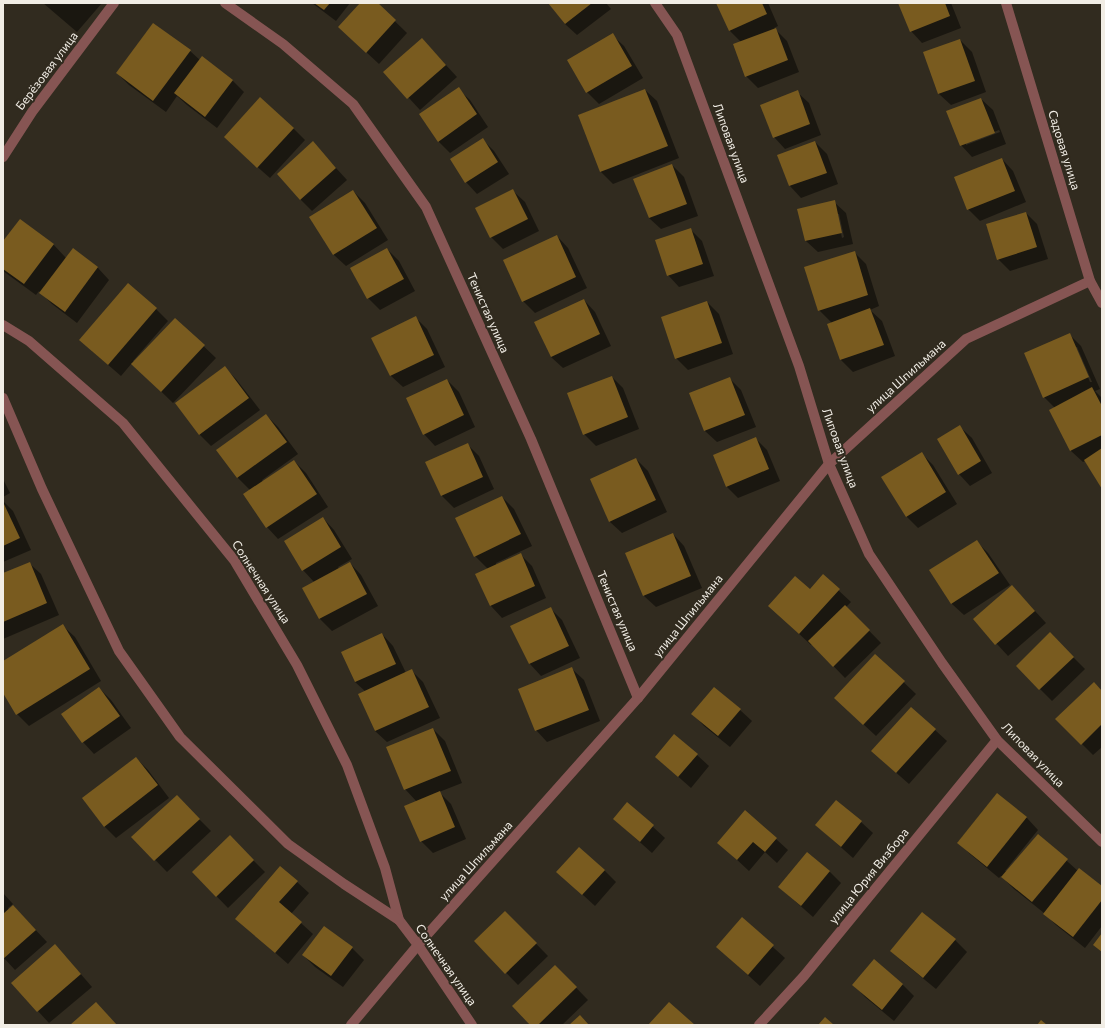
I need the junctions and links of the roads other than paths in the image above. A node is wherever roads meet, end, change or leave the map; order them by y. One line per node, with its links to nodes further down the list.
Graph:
1 (114, 3): 5 (street, Берёзовая улица)
2 (225, 3): 11 (street, Тенистая улица)
3 (655, 3): 10 (street, Липовая улица)
4 (1006, 3): 6 (street, Садовая улица)
5 (3, 157)
6 (1090, 281): 7 (street, Садовая улица); 10 (street, улица Шпильмана)
7 (1102, 303)
8 (3, 325): 14 (street, Солнечная улица)
9 (3, 398): 14 (street, Солнечная улица)
10 (829, 464): 11 (street, улица Шпильмана); 12 (street, Липовая улица)
11 (638, 698): 15 (street, улица Шпильмана)
12 (997, 740): 13 (street, Липовая улица); 18 (street, улица Юрия Визбора)
13 (1102, 842)
14 (399, 920): 15 (street, Солнечная улица)
15 (418, 945): 16 (street, улица Шпильмана); 17 (street, Солнечная улица)
16 (351, 1025)
17 (472, 1025)
18 (759, 1025)

